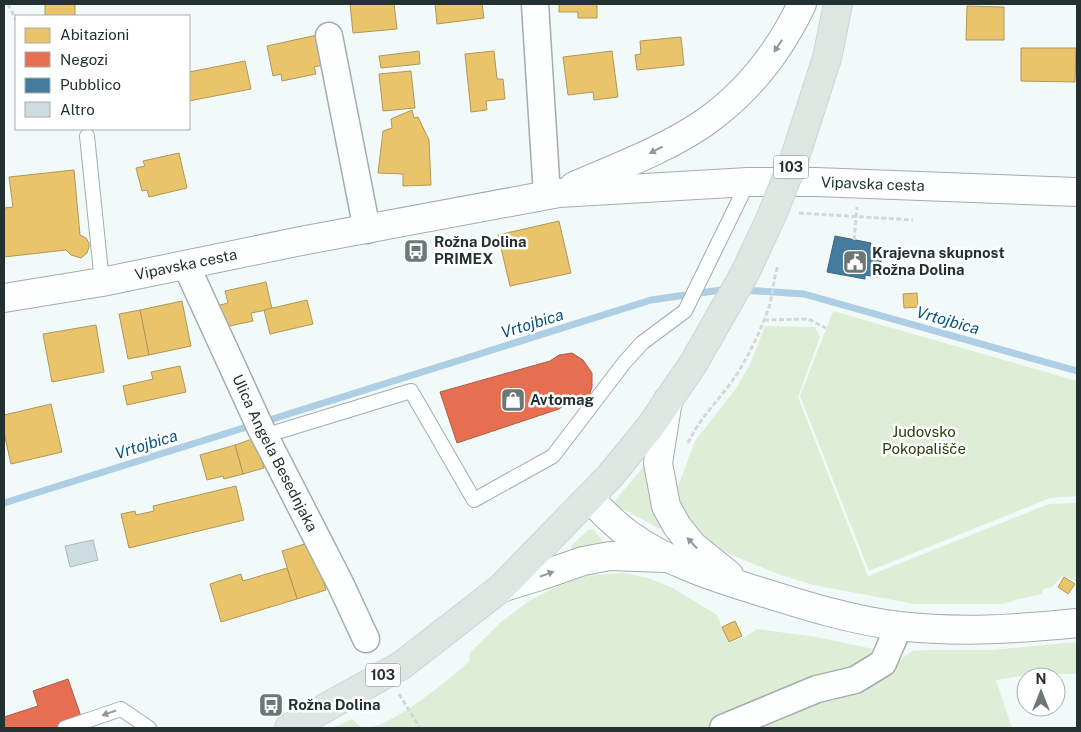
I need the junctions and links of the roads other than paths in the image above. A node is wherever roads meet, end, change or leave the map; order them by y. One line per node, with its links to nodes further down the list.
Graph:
1 (534, 4): 8 (street)
2 (802, 4): 8 (main road, one-way to 8)
3 (838, 4): 13 (main road, 103, bridge)
4 (329, 36): 9 (street)
5 (87, 136): 11 (lane)
6 (748, 182): 7 (main road, Vipavska cesta); 8 (main road, Vipavska cesta); 14 (lane)
7 (1077, 192)
8 (553, 194): 9 (main road, Vipavska cesta)
9 (367, 230): 10 (main road, Vipavska cesta)
10 (186, 265): 11 (main road, Vipavska cesta); 14 (street, Ulica Angela Besednjaka)
11 (102, 282): 12 (main road, Vipavska cesta)
12 (4, 298)
13 (668, 400): 15 (main road, 103); 17 (main road, one-way to 13)
14 (259, 424): 21 (street, Ulica Angela Besednjaka)
15 (588, 498): 16 (main road); 18 (main road, 103)
16 (669, 558): 17 (main road); 18 (main road, one-way to 16)
17 (742, 586): 20 (main road)
18 (500, 588): 24 (main road, 103)
19 (1077, 623): 20 (main road)
20 (899, 626): 25 (street)
21 (366, 639)
22 (65, 728): 23 (lane, one-way to 22)
23 (149, 728)
24 (288, 728)
25 (723, 728)

